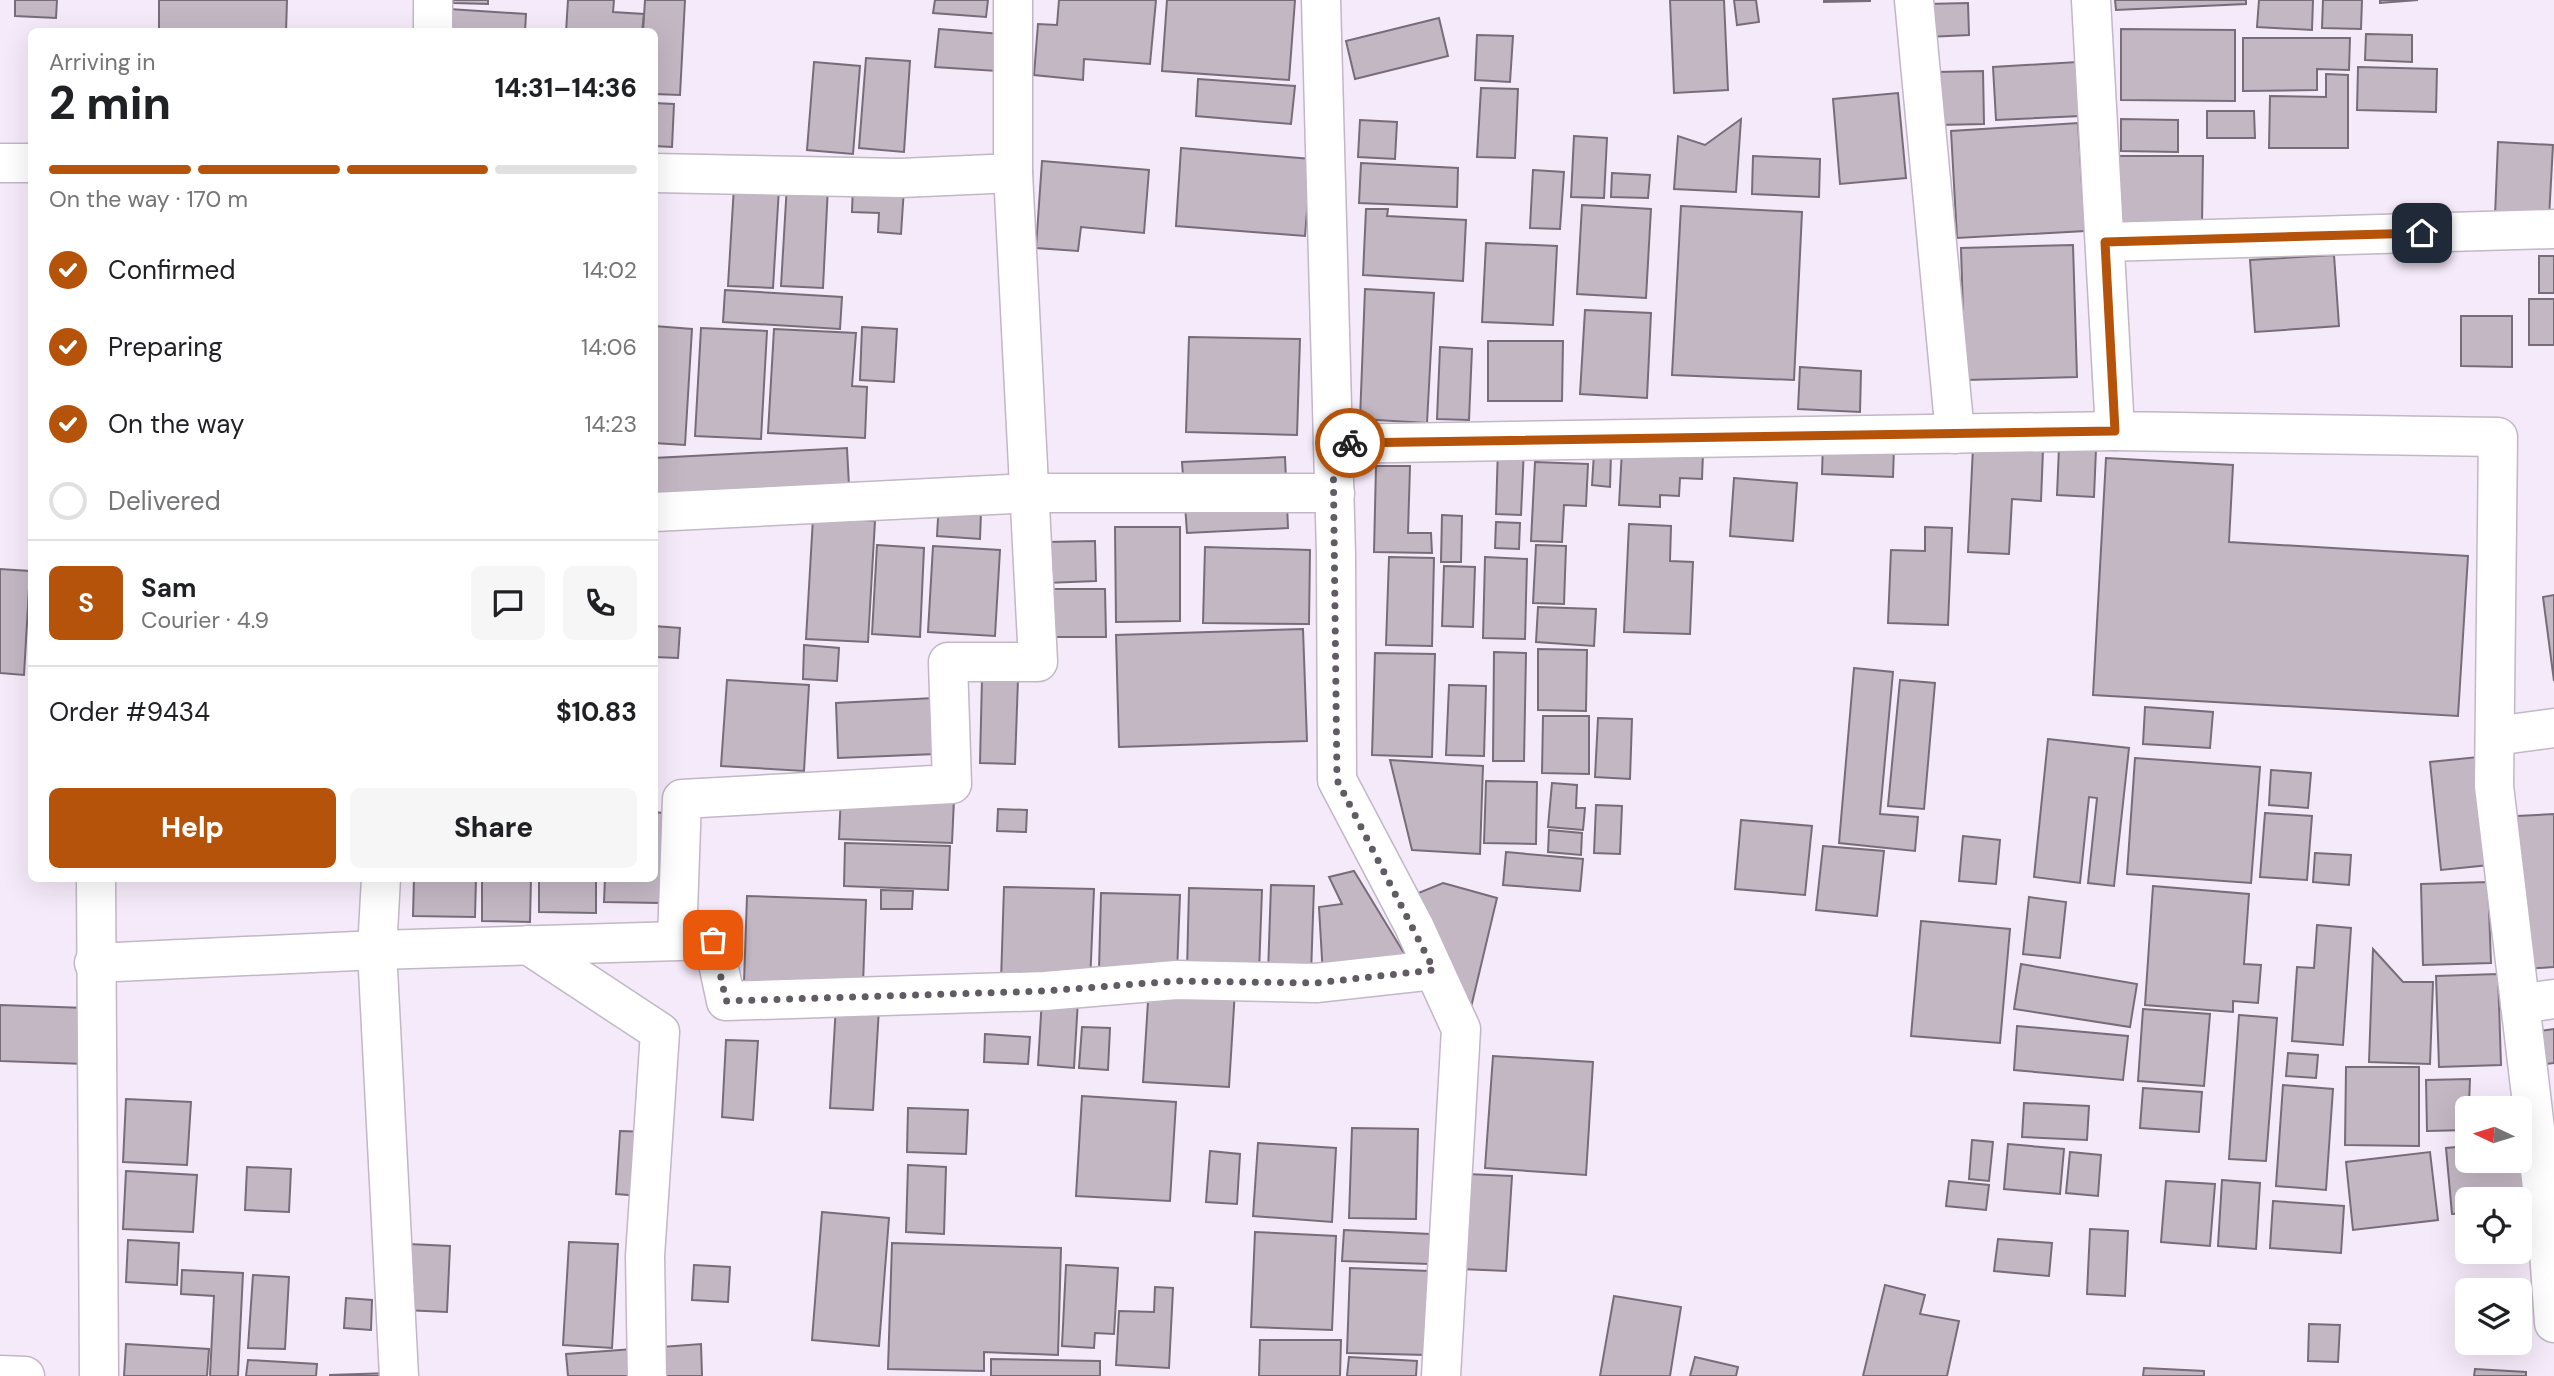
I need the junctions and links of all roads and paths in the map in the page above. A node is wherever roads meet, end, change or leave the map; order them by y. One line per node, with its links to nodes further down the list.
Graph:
1 (433, 0): 6 (street)
2 (1013, 0): 10 (street)
3 (1321, 0): 15 (street)
4 (1914, 0): 14 (street)
5 (2091, 0): 12 (street)
6 (433, 28)
7 (0, 163): 8 (street)
8 (28, 163)
9 (658, 173): 10 (street)
10 (1013, 173): 16 (street)
11 (2554, 229): 12 (street)
12 (2105, 242): 13 (street)
13 (2115, 431): 14 (street); 20 (street)
14 (1955, 434): 15 (street)
15 (1333, 443): 17 (street)
16 (1030, 493): 17 (street); 18 (street); 23 (street)
17 (1335, 493): 27 (street)
18 (658, 512)
19 (2554, 728): 20 (street)
20 (2495, 736): 28 (street)
21 (96, 882): 26 (street)
22 (381, 882): 25 (street)
23 (677, 940): 24 (street); 27 (street)
24 (528, 945): 25 (street); 34 (street)
25 (377, 950): 26 (street); 33 (street)
26 (94, 963): 32 (street)
27 (1434, 970): 35 (street)
28 (2537, 1002): 29 (street)
29 (2554, 1324)
30 (0, 1375): 31 (street)
31 (25, 1376)
32 (99, 1376)
33 (399, 1376)
34 (647, 1376)
35 (1441, 1376)

